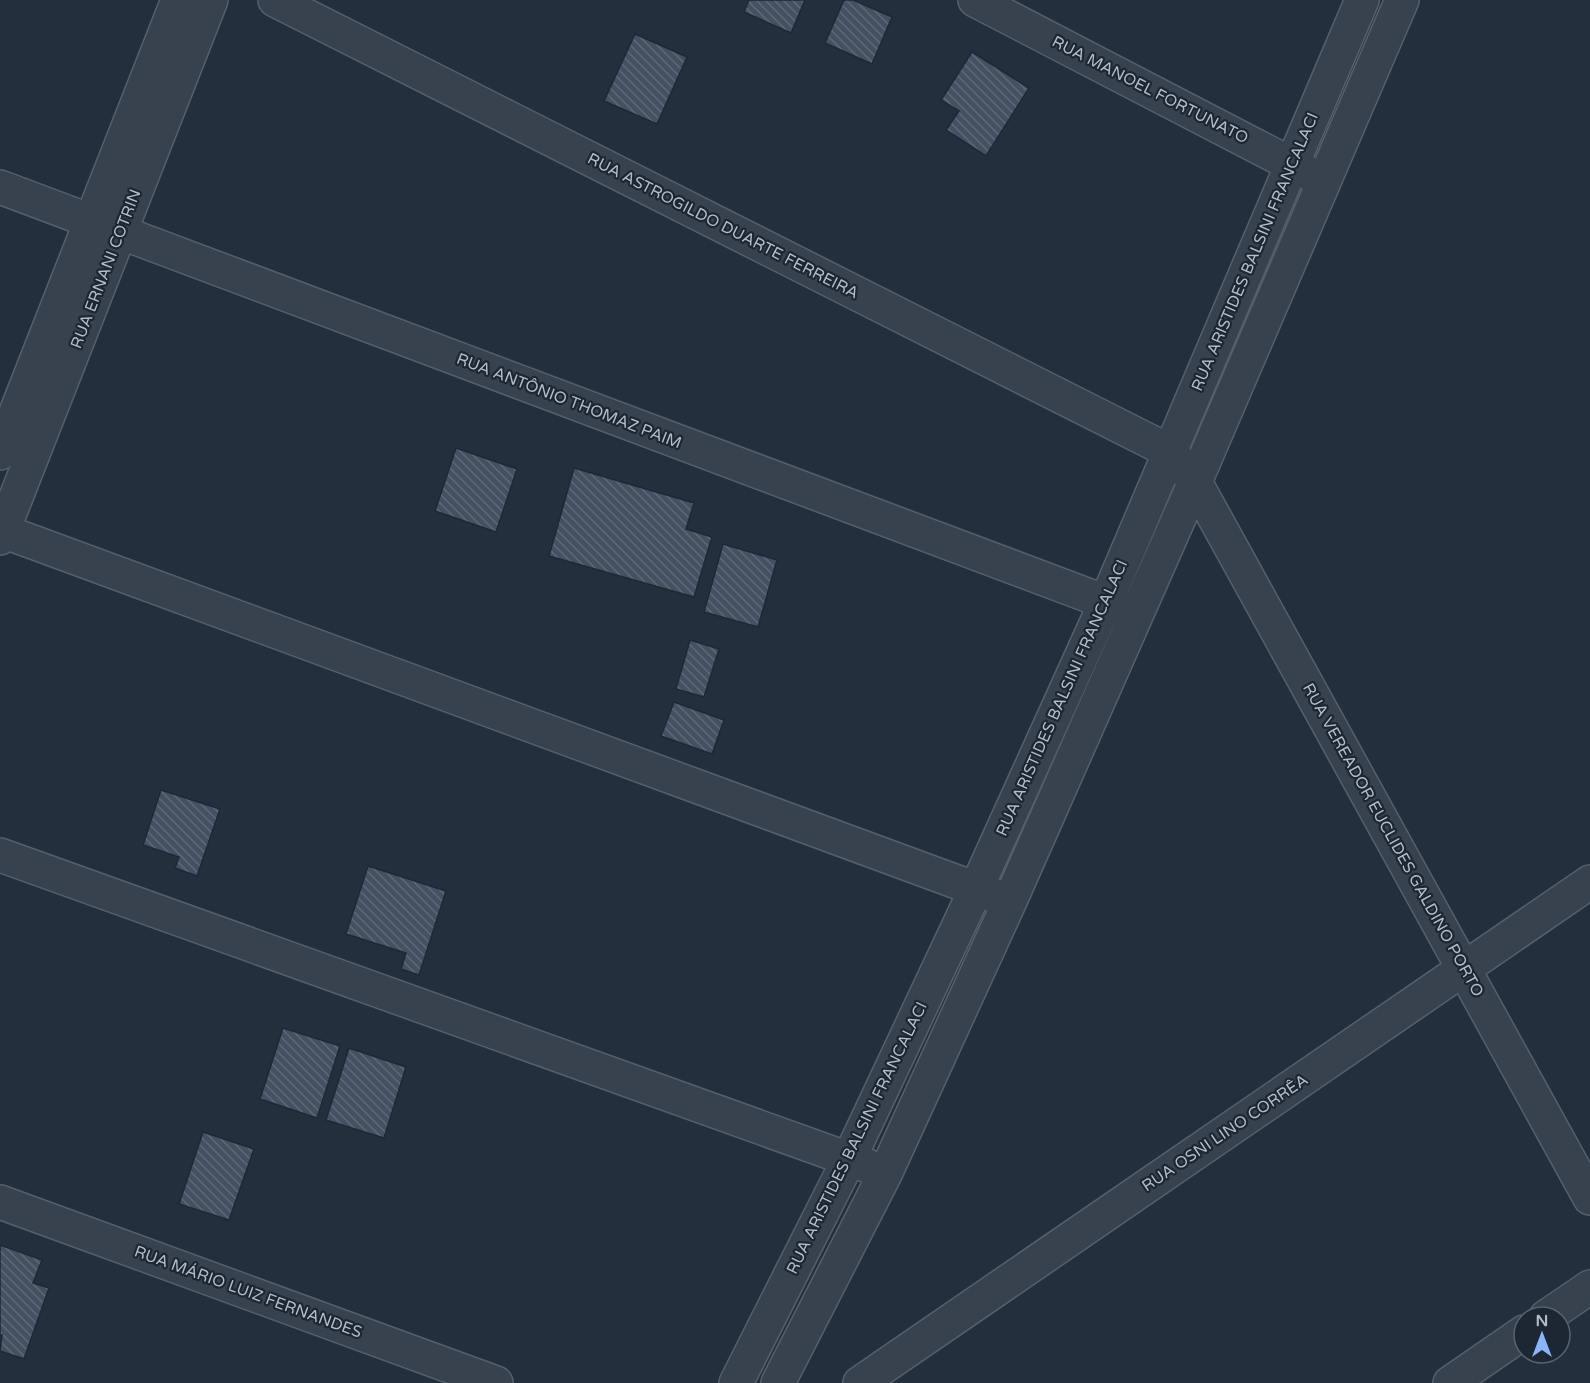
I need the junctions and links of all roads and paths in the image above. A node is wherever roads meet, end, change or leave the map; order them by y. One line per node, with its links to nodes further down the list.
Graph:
1 (178, 0): 10 (street, RUA ERNANI COTRIN)
2 (212, 0): 10 (street, RUA ERNANI COTRIN)
3 (275, 0): 11 (street, RUA ASTROGILDO DUARTE FERREIRA)
4 (975, 0): 7 (street, RUA MANOEL FORTUNATO)
5 (1362, 0): 7 (street, RUA ARISTIDES BALSINI FRANCALACI)
6 (1402, 0): 8 (street)
7 (1292, 164): 8 (street, RUA MANOEL FORTUNATO); 11 (street, RUA ARISTIDES BALSINI FRANCALACI)
8 (1324, 181): 13 (street)
9 (0, 187): 10 (street, RUA ANTÔNIO THOMAZ PAIM)
10 (106, 227): 12 (street, RUA ERNANI COTRIN); 14 (street, RUA ERNANI COTRIN); 15 (street, RUA ANTÔNIO THOMAZ PAIM)
11 (1171, 452): 13 (street, RUA VEREADOR EUCLIDES GALDINO PORTO); 15 (street, RUA ARISTIDES BALSINI FRANCALACI)
12 (0, 453)
13 (1195, 482): 16 (street); 21 (street, RUA VEREADOR EUCLIDES GALDINO PORTO)
14 (1, 533): 19 (street)
15 (1106, 602): 16 (street, RUA ANTÔNIO THOMAZ PAIM); 19 (street, RUA ARISTIDES BALSINI FRANCALACI)
16 (1137, 614): 20 (street)
17 (0, 855): 22 (street)
18 (1590, 882): 21 (street, RUA OSNI LINO CORRÊA)
19 (976, 889): 20 (street); 22 (street, RUA ARISTIDES BALSINI FRANCALACI)
20 (1010, 901): 23 (street)
21 (1464, 969): 24 (street, RUA VEREADOR EUCLIDES GALDINO PORTO); 32 (street, RUA OSNI LINO CORRÊA)
22 (849, 1159): 23 (street); 30 (street, RUA ARISTIDES BALSINI FRANCALACI)
23 (885, 1172): 31 (street)
24 (1590, 1198)
25 (0, 1202): 29 (street, RUA MÁRIO LUIZ FERNANDES)
26 (1590, 1287): 27 (street)
27 (1564, 1305)
28 (1512, 1340): 33 (street)
29 (496, 1383)
30 (736, 1383)
31 (778, 1383)
32 (860, 1383)
33 (1450, 1383)

